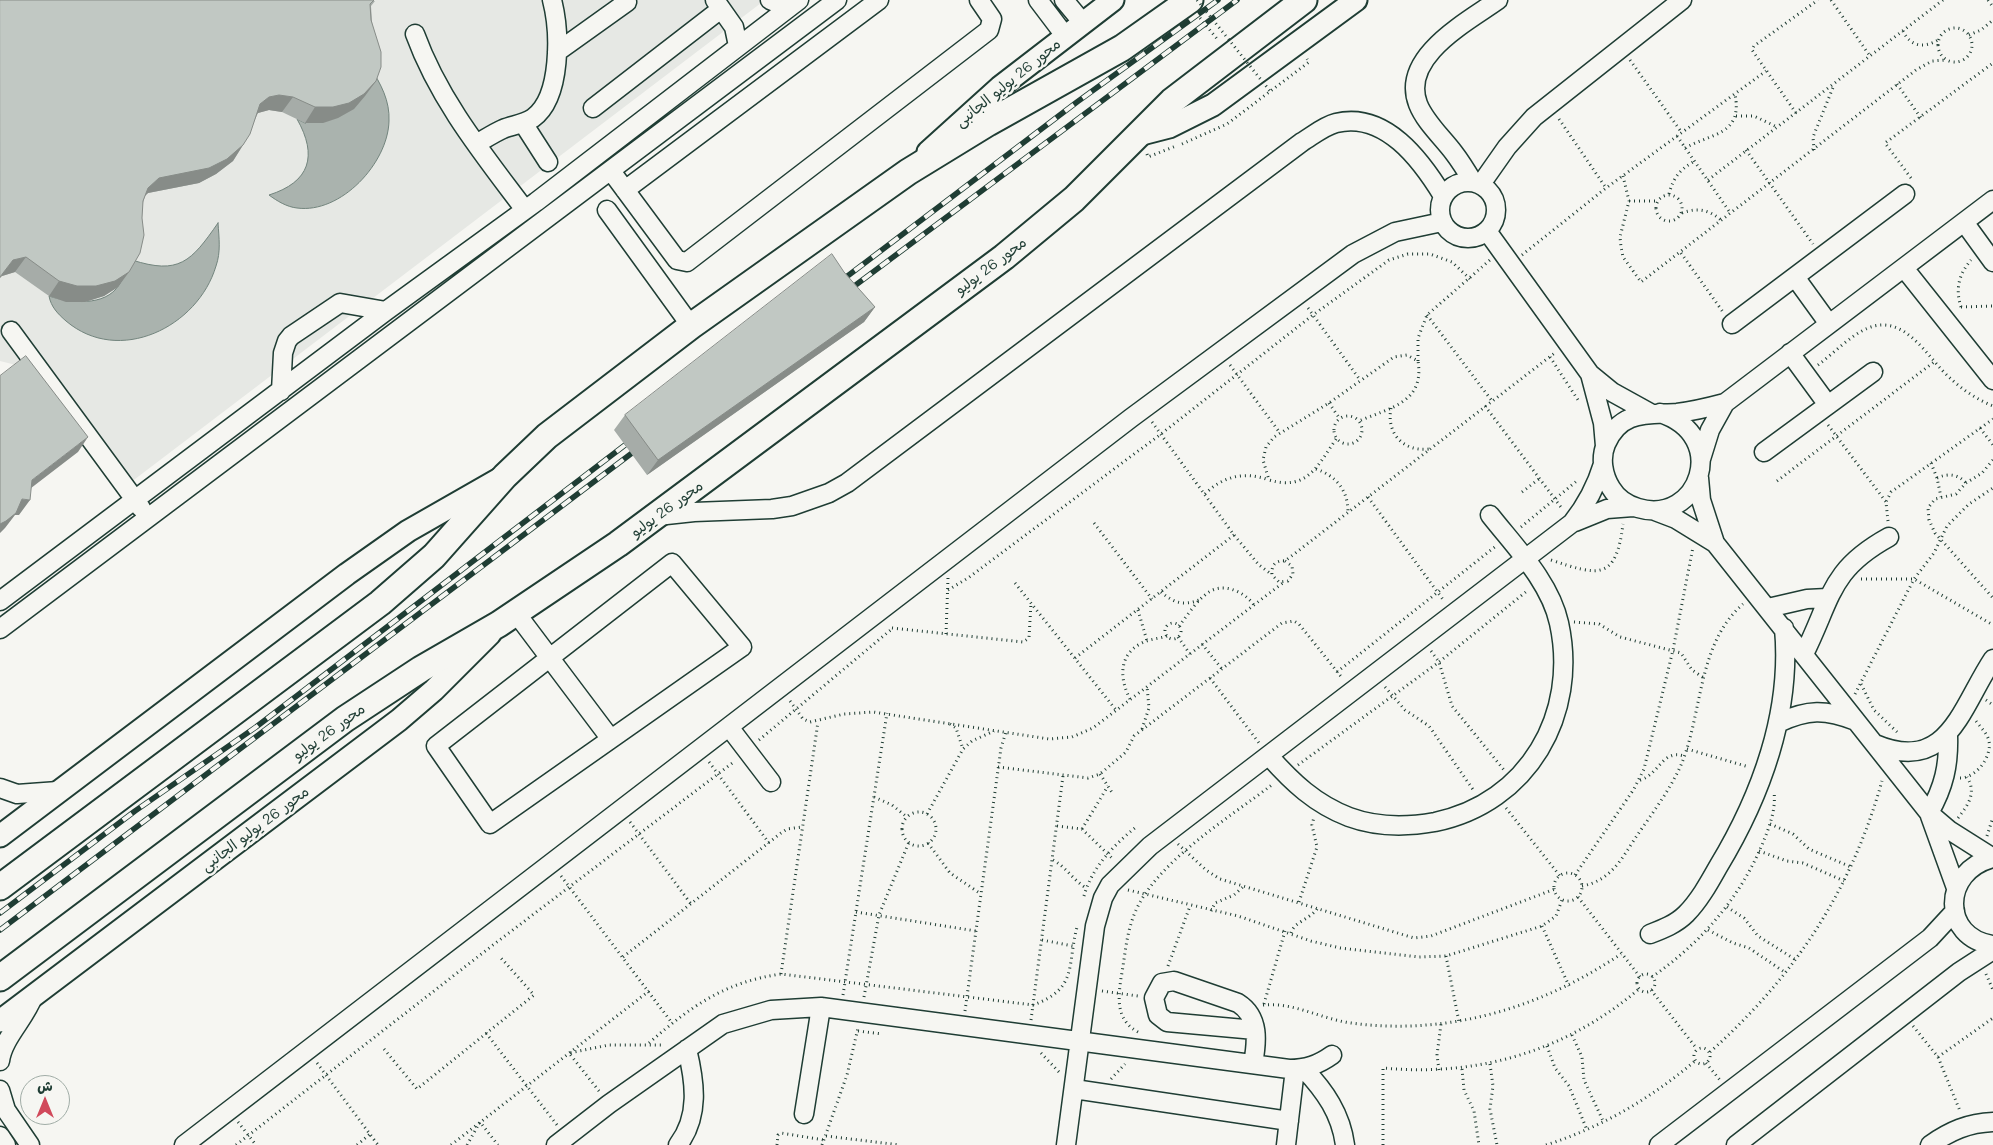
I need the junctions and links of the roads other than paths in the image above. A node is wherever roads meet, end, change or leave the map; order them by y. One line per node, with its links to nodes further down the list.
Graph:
1 (552, 0): 21 (street)
2 (770, 0): 16 (street)
3 (837, 0): 27 (street)
4 (879, 0): 30 (street)
5 (979, 0): 30 (street)
6 (1038, 0): 19 (street)
7 (1064, 0): 17 (street)
8 (1113, 0): 17 (main road, محور 26 يوليو الجانبى)
9 (1190, 0): 28 (highway)
10 (1304, 0): 24 (highway, محور 26 يوليو)
11 (1356, 0): 24 (main road)
12 (1498, 0): 29 (street)
13 (1682, 0): 29 (street)
14 (627, 2): 21 (street)
15 (718, 4): 20 (street); 22 (street)
16 (794, 4): 20 (street)
17 (1083, 23): 19 (main road, محور 26 يوليو الجانبى)
18 (415, 34): 25 (street)
19 (1066, 36): 28 (main road, محور 26 يوليو الجانبى)
20 (738, 46): 34 (street)
21 (557, 52): 23 (street)
22 (593, 108)
23 (523, 123): 25 (street); 26 (street)
24 (1138, 135): 64 (highway, محور 26 يوليو)
25 (476, 144): 34 (street)
26 (548, 162)
27 (610, 171): 30 (street); 36 (street)
28 (908, 172): 46 (highway)
29 (1477, 183): 32 (street); 39 (street)
30 (625, 190)
31 (1905, 194): 42 (street)
32 (1443, 196): 37 (street); 64 (street)
33 (1993, 200): 38 (street)
34 (530, 206): 36 (street); 43 (street)
35 (606, 210): 46 (street)
36 (548, 218): 66 (street)
37 (1442, 222): 39 (street); 82 (street)
38 (1964, 222): 40 (street); 41 (street)
39 (1487, 231): 50 (street)
40 (1993, 262)
41 (1904, 268): 45 (street); 51 (street)
42 (1794, 277): 44 (street); 45 (street)
43 (386, 311): 52 (street); 52 (street)
44 (1732, 324)
45 (1829, 324): 48 (street)
46 (691, 326): 60 (highway)
47 (11, 331): 61 (street)
48 (1790, 353): 53 (street); 54 (street)
49 (1873, 372): 54 (street)
50 (1590, 374): 55 (street); 56 (street)
51 (1993, 380)
52 (281, 391): 61 (street)
53 (1726, 403): 55 (street); 59 (street)
54 (1824, 409): 57 (street)
55 (1655, 413): 56 (street); 59 (street)
56 (1605, 446): 58 (street)
57 (1764, 452)
58 (1603, 464): 62 (street); 67 (street)
59 (1700, 469): 63 (street); 69 (street)
60 (506, 476): 89 (main road); 93 (highway)
61 (134, 500): 66 (street); 72 (street)
62 (1629, 507): 63 (street); 67 (street)
63 (1654, 510): 69 (street)
64 (657, 516): 74 (highway, محور 26 يوليو)
65 (1490, 516): 70 (street)
66 (149, 519): 76 (street)
67 (1572, 523): 70 (street)
68 (1889, 537): 71 (street)
69 (1715, 543): 73 (street)
70 (1530, 557): 86 (street); 86 (street)
71 (1827, 598): 73 (street); 77 (street)
72 (0, 601)
73 (1768, 608): 75 (street)
74 (508, 619): 78 (street); 99 (highway, محور 26 يوليو); 100 (main road, محور 26 يوليو الجانبى)
75 (1784, 628): 77 (street); 81 (street)
76 (0, 629)
77 (1804, 654): 80 (street)
78 (550, 658): 84 (street); 84 (street); 84 (street)
79 (1993, 660): 83 (street)
80 (1852, 715): 81 (street); 85 (street)
81 (1778, 723): 96 (street)
82 (729, 727): 87 (street); 119 (street)
83 (1948, 735): 85 (street); 90 (street)
84 (610, 738)
85 (1874, 744): 90 (street)
86 (1269, 756): 104 (street)
87 (771, 782)
88 (0, 788): 89 (street)
89 (58, 791): 91 (main road)
90 (1929, 813): 92 (street); 94 (street)
91 (0, 836)
92 (1993, 858): 94 (street)
93 (0, 887)
94 (1956, 888): 95 (street)
95 (1954, 911): 97 (street); 124 (street)
96 (1650, 934)
97 (1993, 945)
98 (1993, 950): 125 (street)
99 (0, 978)
100 (33, 997): 102 (main road, محور 26 يوليو الجانبى); 107 (street)
101 (821, 1007): 104 (street); 105 (street); 112 (street)
102 (0, 1021)
103 (1255, 1030): 103 (street); 108 (street)
104 (1079, 1042): 108 (street); 110 (street)
105 (686, 1048): 116 (street); 120 (street)
106 (1332, 1055): 109 (street)
107 (0, 1061)
108 (1253, 1064): 109 (street)
109 (1300, 1069): 113 (street); 123 (street)
110 (1068, 1084): 113 (street); 121 (street)
111 (0, 1095): 118 (street)
112 (804, 1114)
113 (1289, 1121): 122 (street)
114 (1993, 1122): 126 (street)
115 (0, 1136): 117 (street)
116 (561, 1141)
117 (6, 1145)
118 (30, 1145)
119 (184, 1145)
120 (678, 1145)
121 (1066, 1145)
122 (1286, 1145)
123 (1345, 1145)
124 (1659, 1145)
125 (1736, 1145)
126 (1930, 1145)

